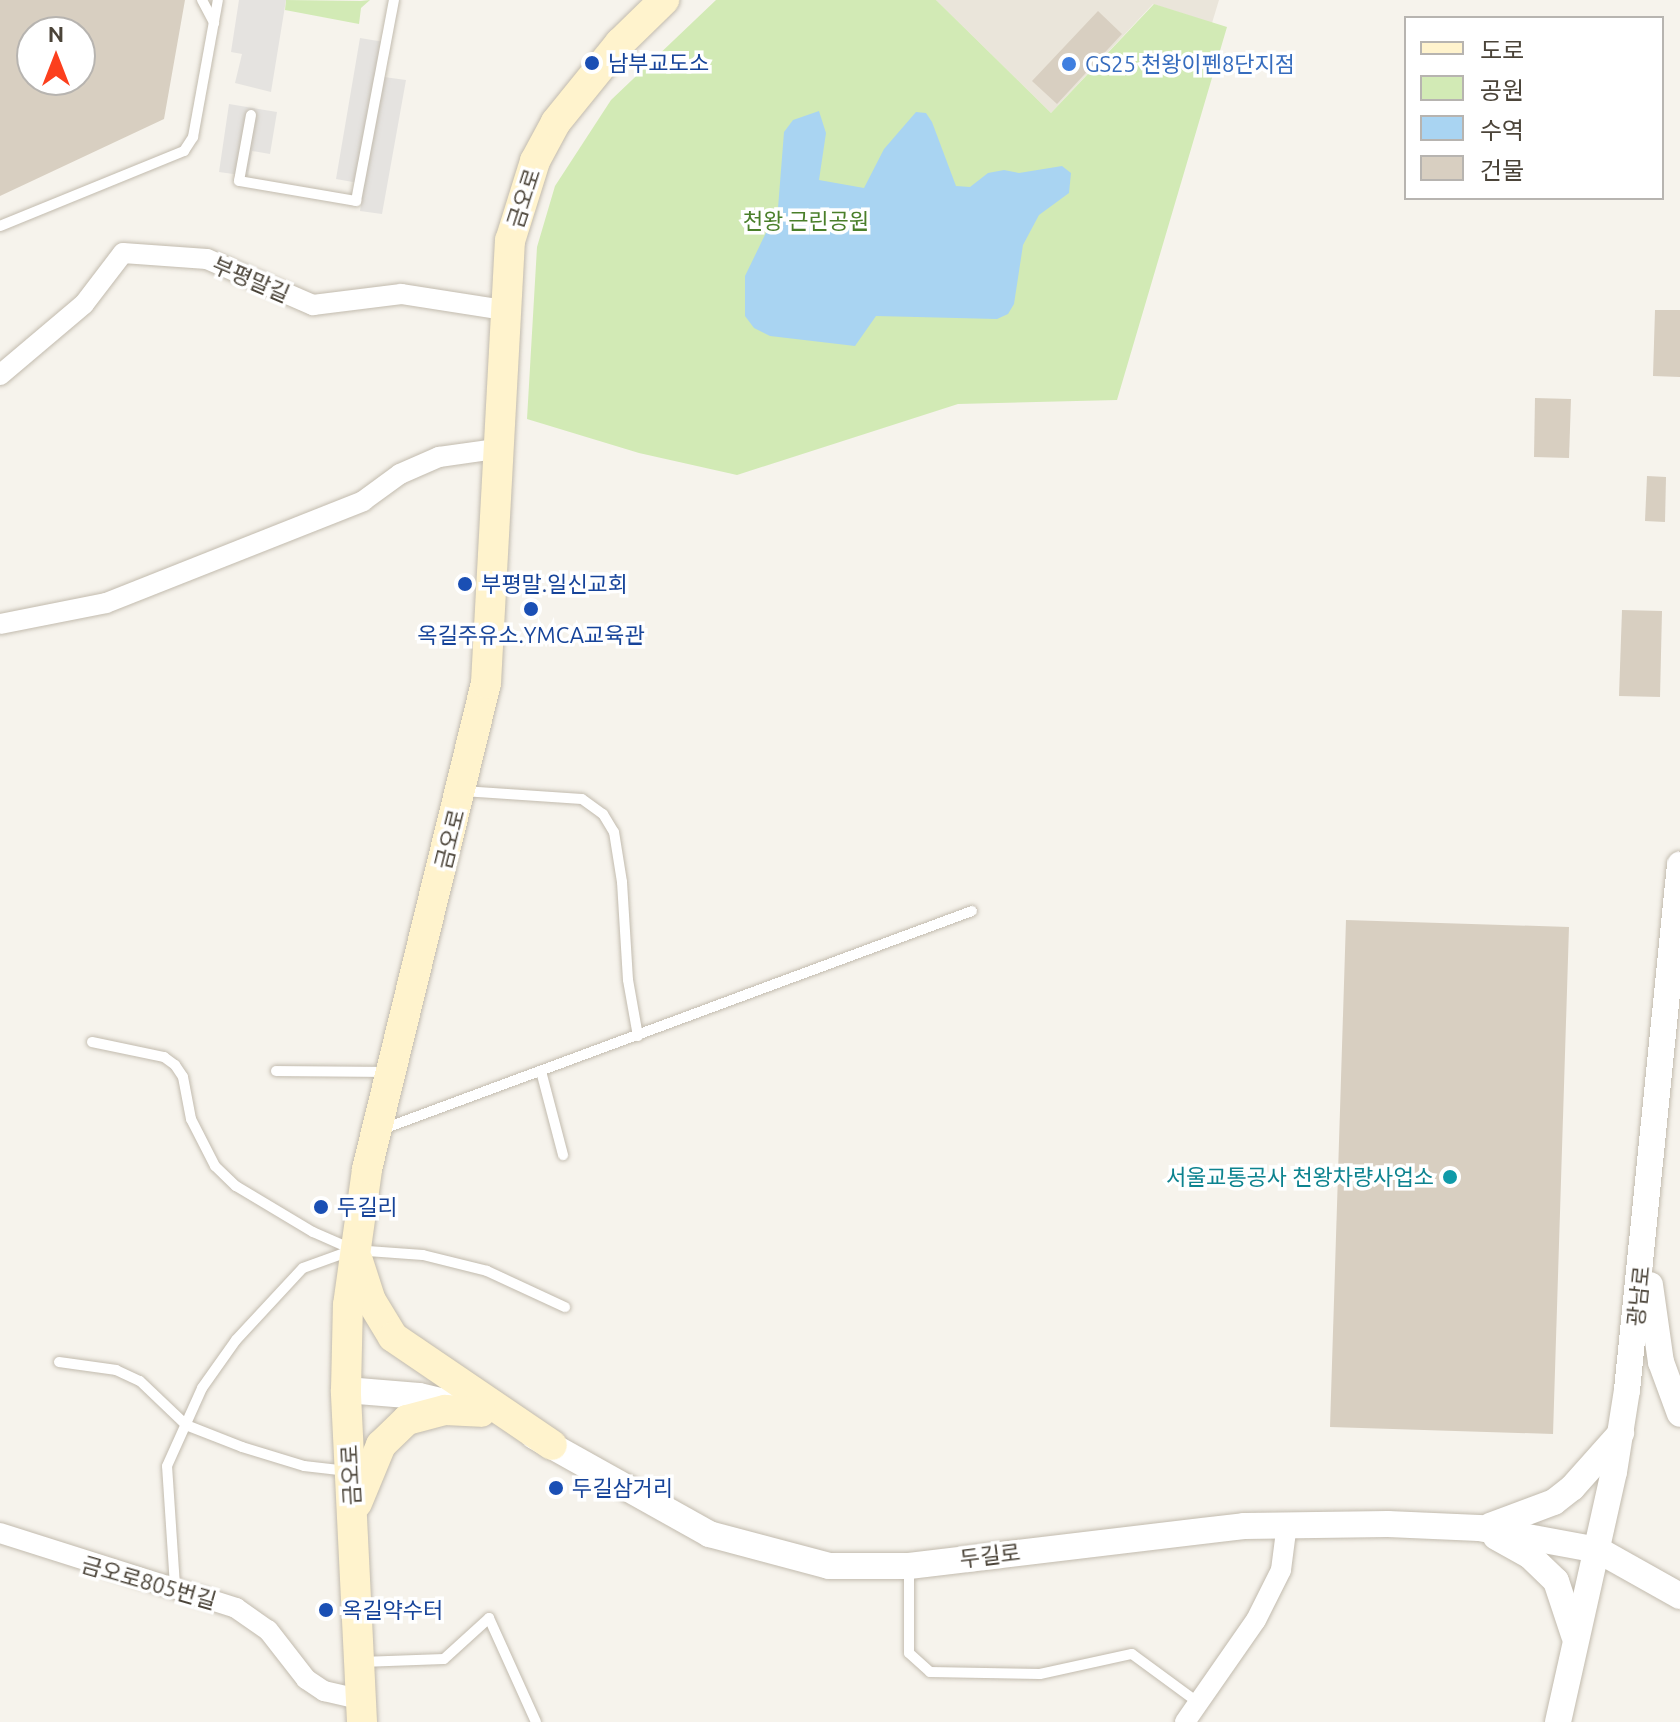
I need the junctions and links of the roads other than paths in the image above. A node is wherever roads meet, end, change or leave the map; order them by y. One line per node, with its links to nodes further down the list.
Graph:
1 (202, 0): 5 (lane)
2 (218, 0): 5 (lane)
3 (394, 0): 6 (lane)
4 (664, 0): 8 (main road, 금오로)
5 (214, 24): 7 (lane)
6 (251, 115)
7 (0, 226)
8 (503, 310): 9 (street, 부평말길); 10 (main road, 금오로)
9 (0, 375)
10 (496, 449): 11 (street); 12 (main road, 금오로)
11 (0, 624)
12 (461, 791): 15 (lane); 19 (main road, 금오로)
13 (1680, 865): 22 (street, 광남로)
14 (972, 911): 15 (lane)
15 (638, 1036): 18 (lane)
16 (92, 1042): 23 (lane)
17 (276, 1071): 19 (lane)
18 (541, 1071): 20 (lane); 21 (lane)
19 (392, 1072): 20 (main road, 금오로)
20 (378, 1131): 23 (main road, 금오로)
21 (563, 1155)
22 (1643, 1234): 28 (street); 30 (street, 광남로)
23 (354, 1250): 24 (lane); 26 (main road, 금오로); 29 (lane); 31 (main road)
24 (565, 1307)
25 (59, 1362): 29 (lane)
26 (346, 1390): 27 (street, 두길로); 32 (main road, 금오로)
27 (481, 1412): 31 (street, 두길로); 33 (main road)
28 (1680, 1414)
29 (186, 1425): 32 (lane); 39 (lane)
30 (1621, 1433): 35 (street); 37 (street, 광남로)
31 (552, 1445): 38 (street, 두길로)
32 (350, 1471): 33 (main road, 금오로)
33 (352, 1516): 42 (main road, 금오로)
34 (1287, 1524): 35 (street, 두길로); 38 (street, 두길로); 43 (street)
35 (1479, 1528): 37 (street, 두길로); 41 (street)
36 (0, 1533): 39 (street, 금오로805번길)
37 (1598, 1550): 40 (street, 두길로); 41 (street, 광남로)
38 (909, 1566): 43 (lane)
39 (175, 1586): 44 (street, 금오로805번길)
40 (1670, 1590)
41 (1576, 1644): 47 (street, 광남로)
42 (360, 1662): 44 (main road, 금오로); 45 (lane)
43 (1196, 1701): 46 (street)
44 (362, 1711)
45 (536, 1722)
46 (1185, 1722)
47 (1558, 1722)

